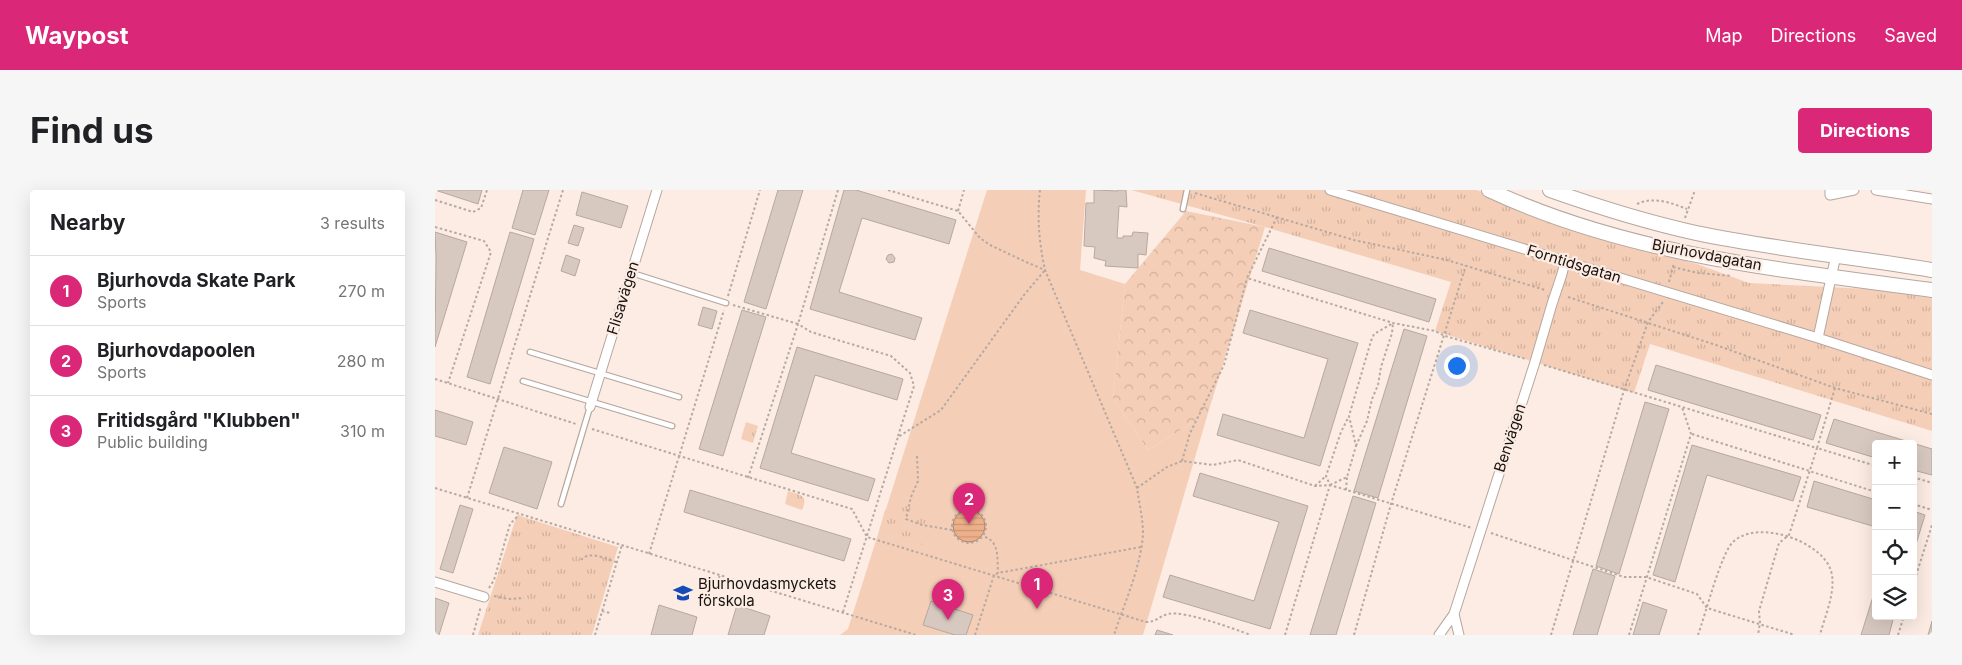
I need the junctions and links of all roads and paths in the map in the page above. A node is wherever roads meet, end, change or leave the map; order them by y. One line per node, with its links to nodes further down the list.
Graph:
1 (487, 190): 19 (path)
2 (563, 190): 81 (path)
3 (657, 190): 34 (street, Flisavägen)
4 (760, 190): 43 (path)
5 (838, 190): 46 (path)
6 (888, 190): 23 (path)
7 (964, 190): 23 (path)
8 (1040, 190): 32 (path)
9 (1187, 190): 21 (lane); 24 (path)
10 (1330, 190): 29 (street, Forntidsgatan)
11 (1489, 190): 36 (main road, Bjurhovdagatan)
12 (1550, 190): 27 (main road, Bjurhovdagatan)
13 (1695, 190): 22 (path)
14 (1854, 190): 16 (street)
15 (1876, 190): 17 (street)
16 (1830, 192)
17 (1895, 192): 18 (street)
18 (1932, 199)
19 (435, 200)
20 (1631, 208): 22 (path)
21 (1183, 209)
22 (1687, 209): 25 (path)
23 (958, 212): 32 (path)
24 (1277, 217): 30 (path); 37 (path)
25 (1685, 220)
26 (435, 227): 54 (path)
27 (1836, 255): 33 (main road, Bjurhovdagatan); 36 (street)
28 (1675, 260): 31 (path)
29 (1565, 262): 48 (street, Forntidsgatan); 50 (street, Benvägen)
30 (1466, 265): 39 (path); 47 (path)
31 (1673, 267): 35 (path); 38 (path)
32 (1045, 270): 64 (path); 78 (path)
33 (1932, 270)
34 (631, 273): 43 (lane); 51 (street, Flisavägen)
35 (1737, 276)
36 (1831, 276): 40 (main road, Bjurhovdagatan); 48 (street)
37 (1247, 278): 45 (path); 68 (path)
38 (1669, 282)
39 (1546, 290)
40 (1932, 290)
41 (1568, 297): 44 (path)
42 (1663, 302): 44 (path)
43 (726, 303): 46 (path); 95 (path)
44 (1647, 322): 55 (path); 56 (path)
45 (1393, 323): 47 (path); 61 (path); 65 (path)
46 (798, 324): 64 (path); 91 (path)
47 (1445, 336): 50 (path); 83 (path)
48 (1818, 338): 52 (street, Forntidsgatan)
49 (530, 352): 51 (lane)
50 (1535, 362): 56 (path); 89 (street, Benvägen)
51 (601, 373): 57 (lane); 58 (street, Flisavägen)
52 (1932, 375)
53 (523, 381): 58 (lane)
54 (448, 383)
55 (1835, 388): 60 (path); 66 (path)
56 (1624, 390): 59 (path); 97 (path)
57 (679, 397)
58 (591, 404): 62 (lane); 82 (lane)
59 (1682, 407): 63 (path); 66 (path)
60 (1932, 414)
61 (1349, 416): 65 (path); 71 (path)
62 (672, 426)
63 (1691, 434): 70 (path); 103 (path)
64 (898, 436): 91 (path)
65 (1356, 446): 72 (path)
66 (1817, 448): 69 (path); 70 (path)
67 (917, 456): 88 (path)
68 (1182, 461): 76 (path); 78 (path)
69 (1872, 465)
70 (1809, 471): 80 (path); 90 (path)
71 (1326, 476): 75 (path); 76 (path)
72 (1347, 477): 75 (path); 79 (path)
73 (1917, 478): 74 (path)
74 (1932, 483)
75 (1330, 485): 76 (path); 79 (path); 122 (path)
76 (1315, 486)
77 (435, 488): 81 (path)
78 (1137, 488): 94 (path)
79 (1345, 490): 83 (path)
80 (1872, 491)
81 (467, 498): 86 (path)
82 (561, 504)
83 (1391, 504): 89 (path); 123 (path)
84 (1917, 505): 85 (path)
85 (1932, 510)
86 (520, 514): 93 (path); 106 (path)
87 (1932, 525): 102 (path)
88 (952, 530): 92 (path); 92 (path)
89 (1481, 530): 97 (path); 112 (street, Benvägen)
90 (1789, 535): 108 (path); 115 (path); 131 (path)
91 (867, 536): 101 (path); 110 (path)
92 (983, 536): 99 (path)
93 (622, 545): 95 (path); 98 (path)
94 (1141, 547): 99 (path); 113 (path)
95 (649, 554): 100 (path)
96 (581, 560): 98 (path)
97 (1573, 560): 103 (path); 126 (path)
98 (617, 562): 109 (path)
99 (998, 573): 101 (path)
100 (719, 575): 105 (path); 110 (path)
101 (994, 575): 113 (path); 119 (path)
102 (1916, 575)
103 (1646, 577): 108 (path); 127 (path)
104 (435, 582): 106 (street)
105 (717, 583)
106 (484, 597): 107 (path); 116 (path)
107 (524, 598)
108 (1707, 608): 115 (path); 128 (path)
109 (602, 611): 111 (path); 117 (path)
110 (843, 612): 118 (path)
111 (610, 613)
112 (1454, 614): 124 (street, Benvägen); 125 (street)
113 (1121, 615): 120 (path); 121 (path)
114 (1903, 620): 132 (path)
115 (1760, 623): 129 (path); 130 (path)
116 (473, 635)
117 (595, 635)
118 (916, 635)
119 (975, 635)
120 (1115, 635)
121 (1251, 635)
122 (1285, 635)
123 (1354, 635)
124 (1439, 635)
125 (1459, 635)
126 (1551, 635)
127 (1629, 635)
128 (1698, 635)
129 (1758, 635)
130 (1795, 635)
131 (1820, 635)
132 (1898, 635)

